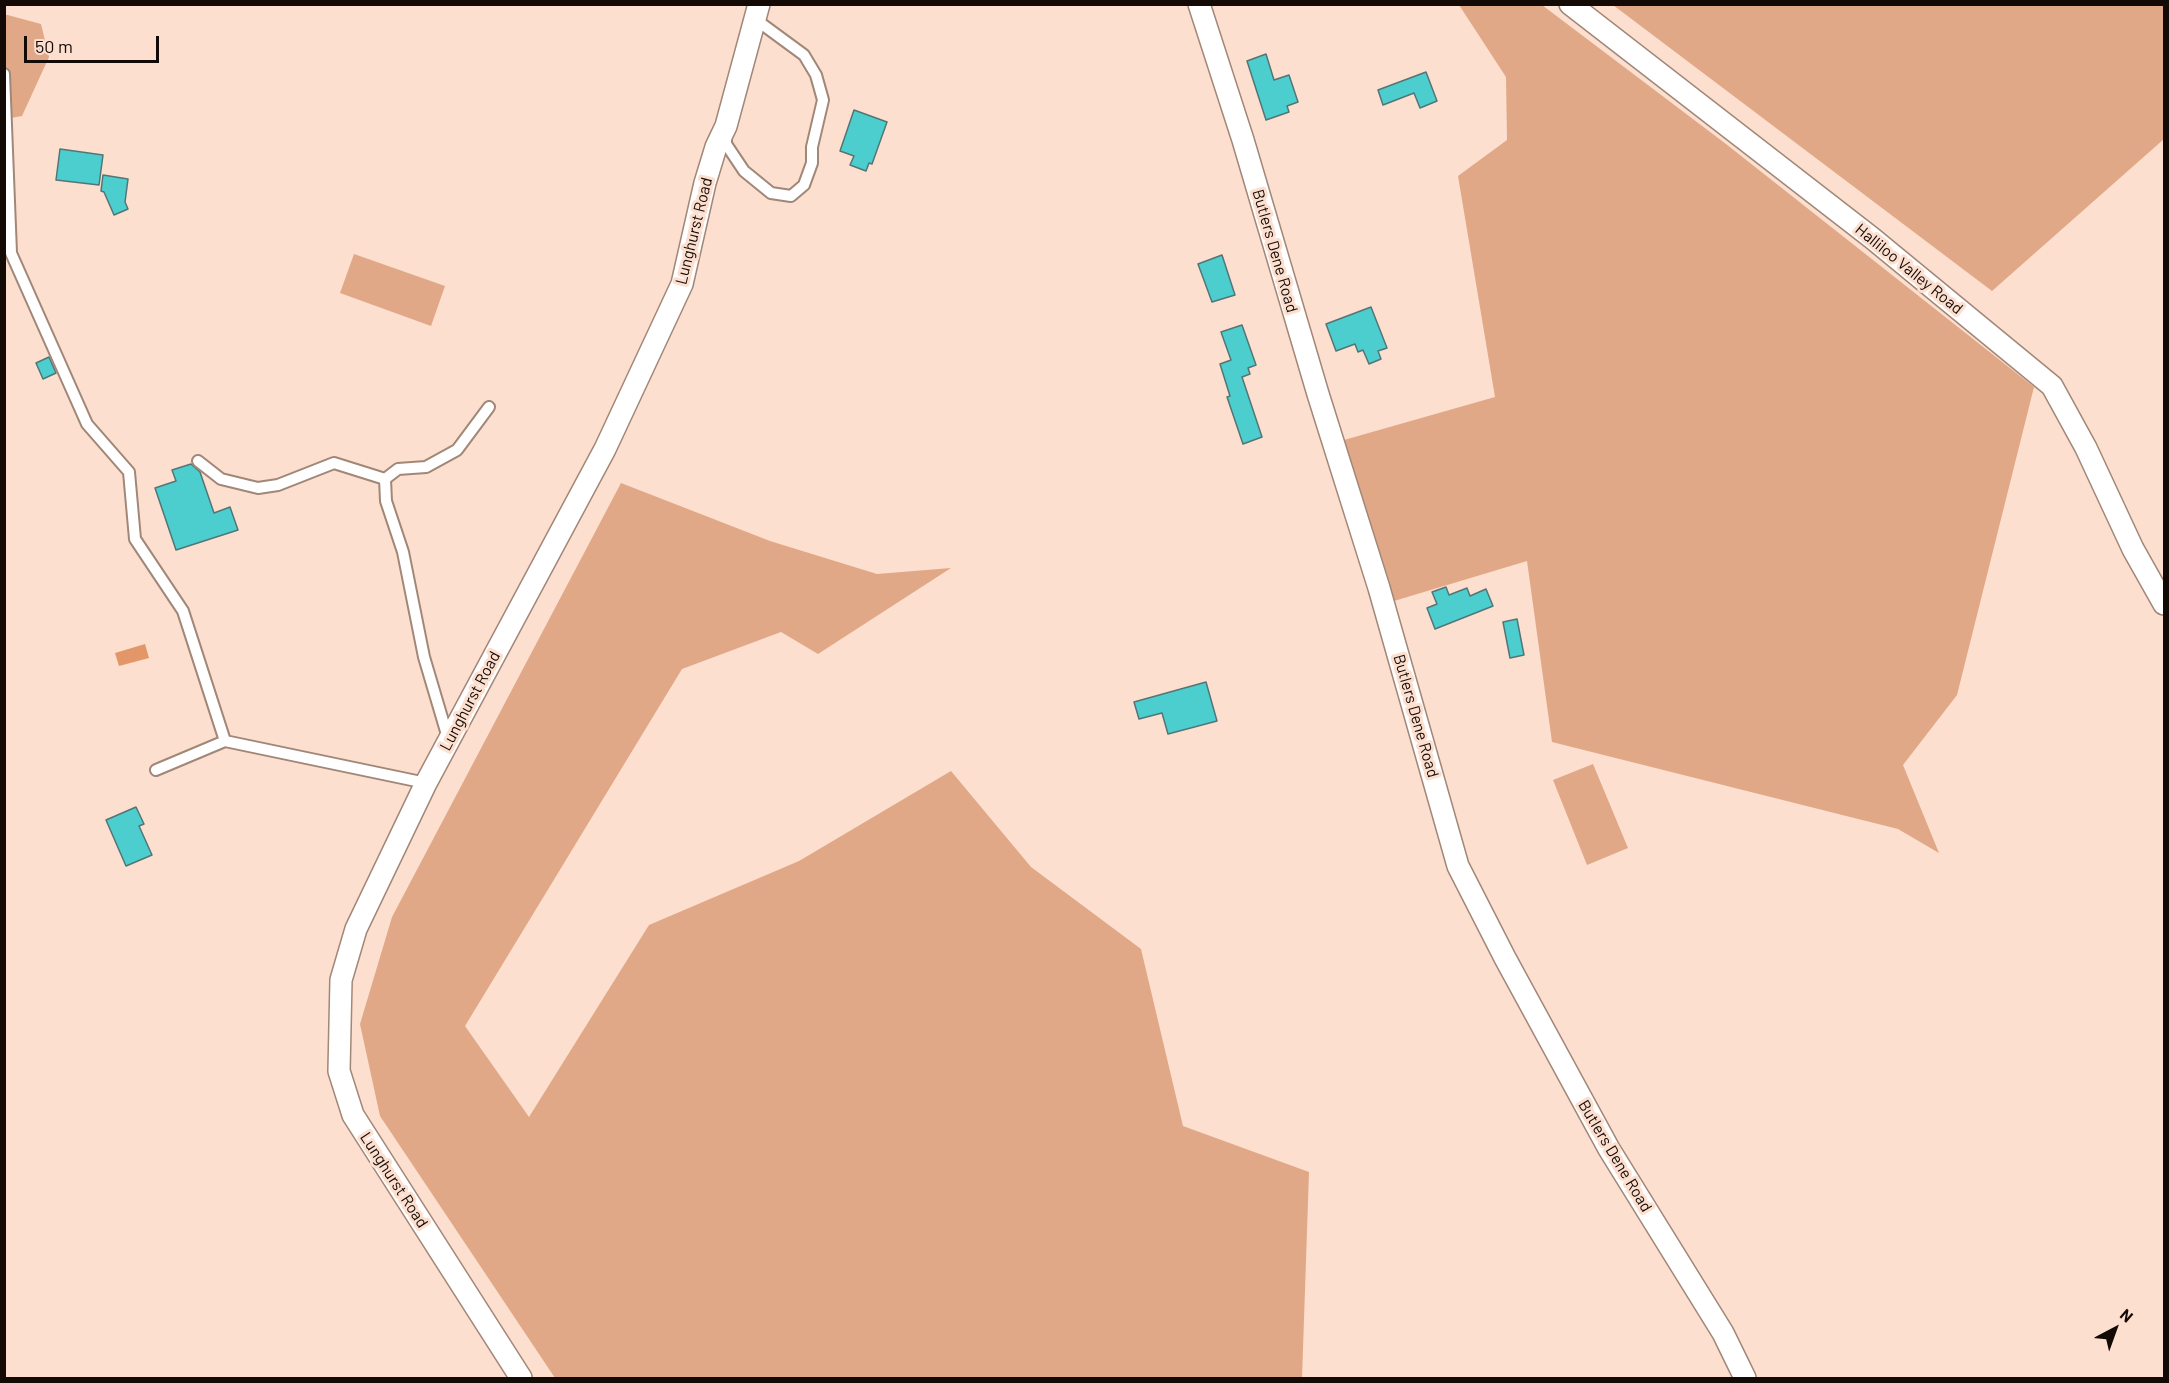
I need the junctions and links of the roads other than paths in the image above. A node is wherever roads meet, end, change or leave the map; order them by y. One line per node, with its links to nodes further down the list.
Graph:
1 (1199, 4): 15 (street, Butlers Dene Road)
2 (1570, 4): 9 (street, Halliloo Valley Road)
3 (757, 12): 5 (street, Lunghurst Road); 5 (lane)
4 (4, 74): 10 (lane)
5 (726, 126): 11 (street, Lunghurst Road)
6 (489, 408): 8 (lane)
7 (198, 460): 8 (lane)
8 (385, 479): 11 (lane)
9 (2164, 604)
10 (225, 741): 12 (lane); 13 (lane)
11 (449, 741): 13 (street, Lunghurst Road)
12 (156, 770)
13 (426, 783): 14 (street, Lunghurst Road)
14 (521, 1378)
15 (1745, 1378)

